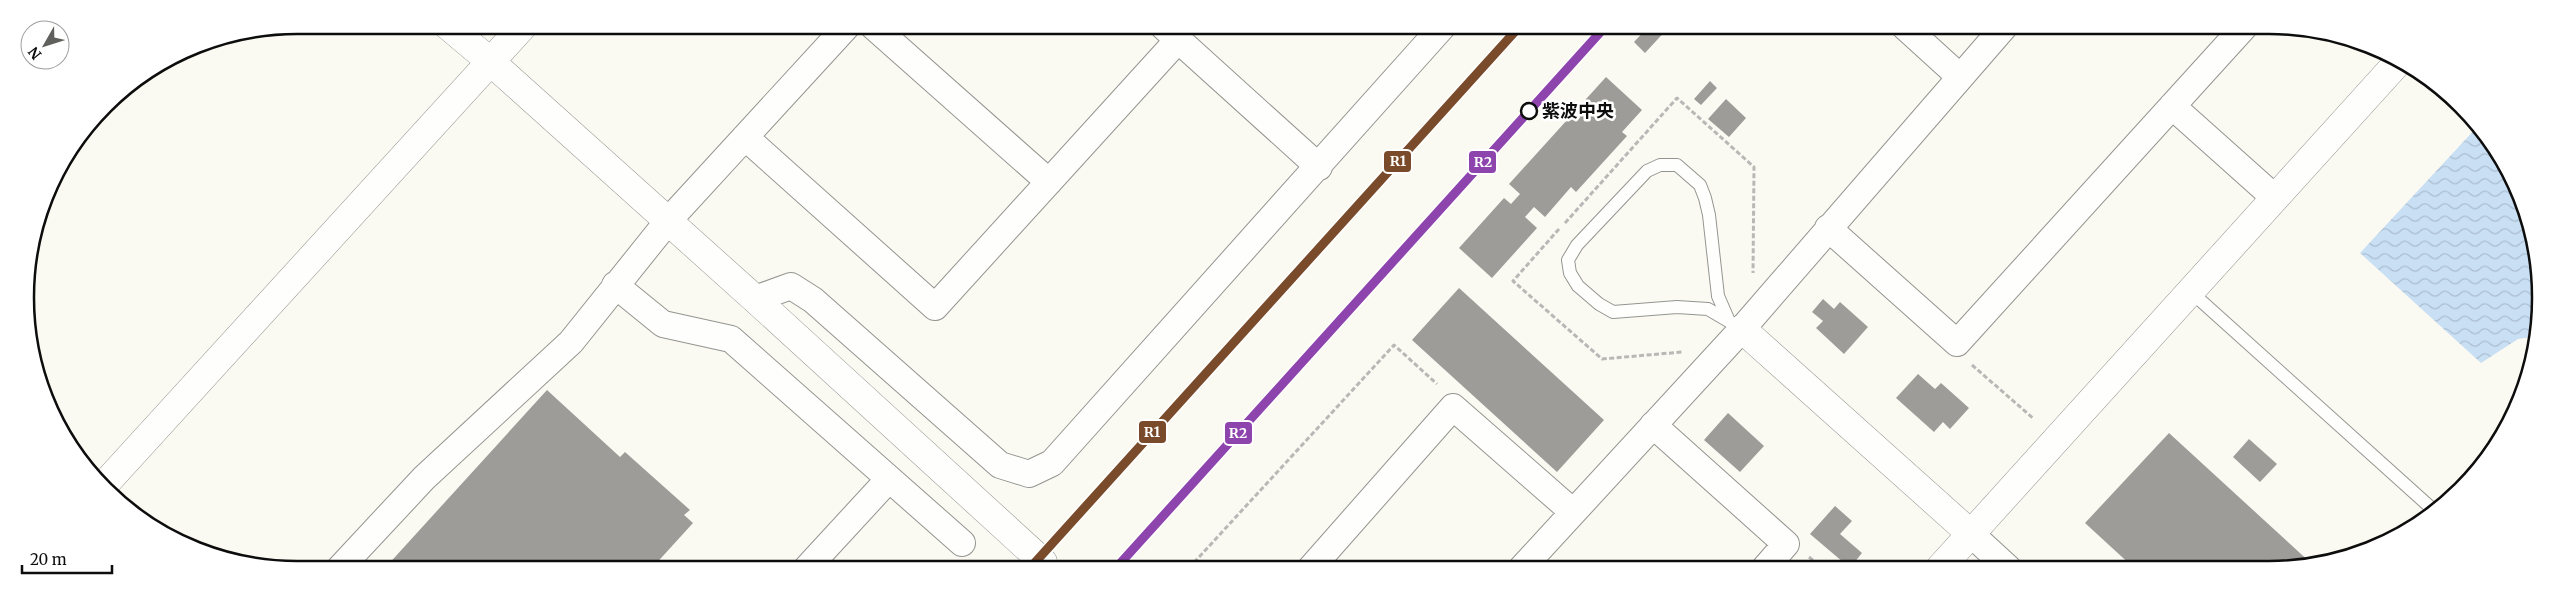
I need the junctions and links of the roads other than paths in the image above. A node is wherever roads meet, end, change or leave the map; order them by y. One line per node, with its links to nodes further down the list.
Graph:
1 (458, 34): 11 (street)
2 (516, 34): 11 (street)
3 (840, 34): 15 (street)
4 (882, 34): 17 (street)
5 (1169, 34): 17 (street)
6 (1171, 34): 16 (street)
7 (1436, 34): 16 (street)
8 (1913, 34): 13 (street)
9 (1998, 34): 13 (street)
10 (2238, 34): 14 (street)
11 (491, 62): 19 (street); 27 (street)
12 (2394, 66): 18 (street)
13 (1960, 77): 20 (street)
14 (2172, 106): 18 (street); 20 (street)
15 (745, 137): 17 (street); 19 (street)
16 (1318, 167): 23 (street)
17 (1049, 182)
18 (2274, 198): 22 (street)
19 (668, 221): 21 (street); 23 (street)
20 (1828, 228): 24 (street)
21 (615, 285): 26 (street); 32 (street)
22 (2190, 291): 28 (lane); 30 (street)
23 (755, 298): 34 (street)
24 (1735, 324): 24 (lane); 25 (street); 30 (street)
25 (1653, 425): 29 (street); 37 (street)
26 (889, 479): 31 (street); 33 (street)
27 (108, 481)
28 (2430, 506)
29 (1573, 512): 35 (street); 36 (street)
30 (1971, 534): 38 (street); 39 (street)
31 (962, 543)
32 (347, 561)
33 (814, 561)
34 (1042, 561)
35 (1316, 561)
36 (1528, 561)
37 (1771, 561)
38 (1946, 561)
39 (2000, 561)

